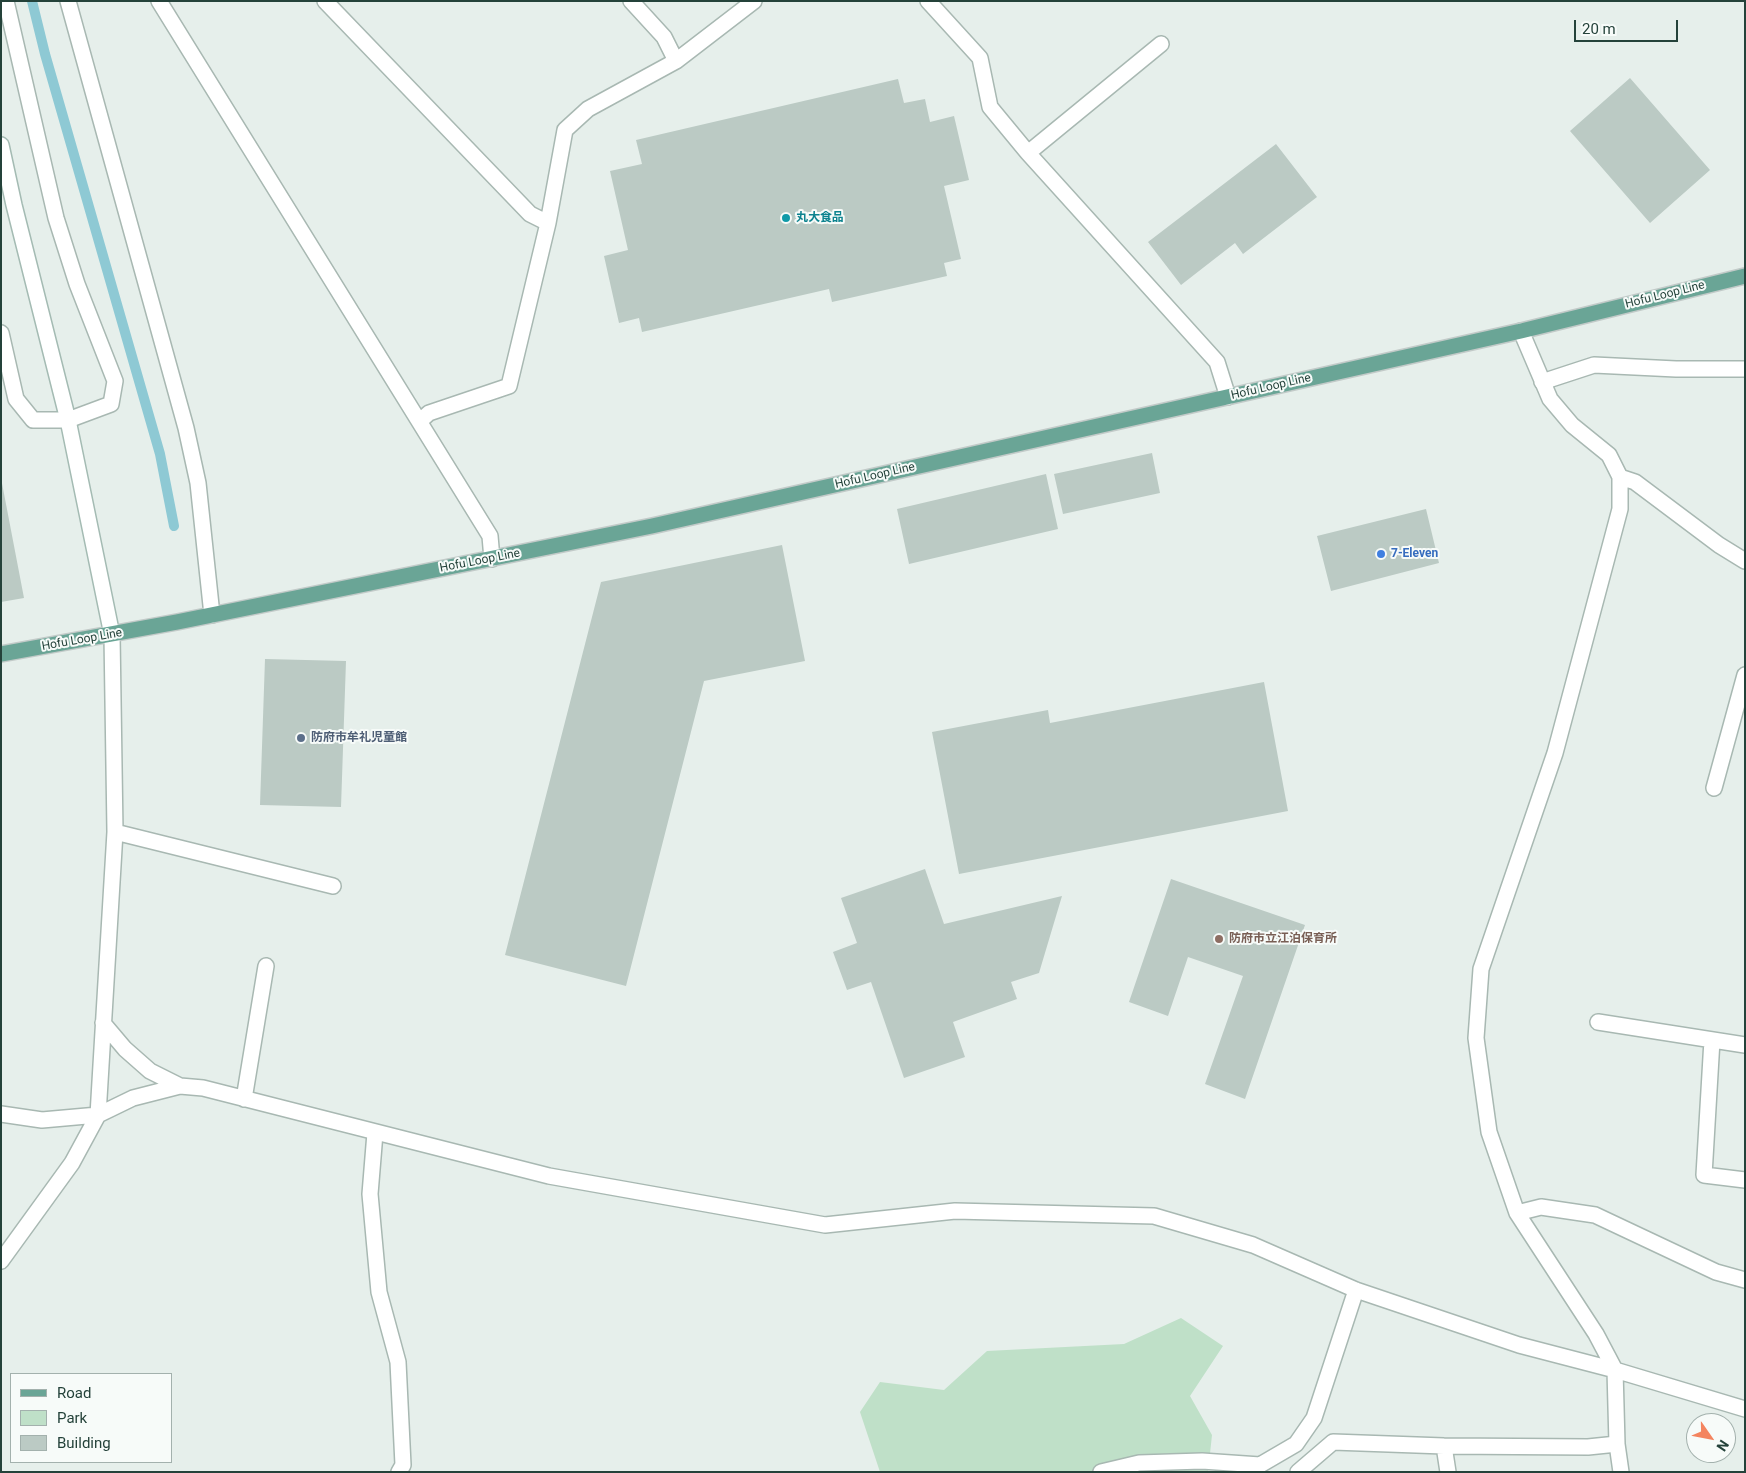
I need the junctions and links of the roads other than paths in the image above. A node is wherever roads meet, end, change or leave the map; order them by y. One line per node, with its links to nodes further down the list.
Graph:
1 (6, 1): 19 (street)
2 (68, 1): 24 (street)
3 (159, 1): 20 (street)
4 (325, 1): 12 (street)
5 (631, 1): 9 (street)
6 (754, 1): 9 (street)
7 (928, 1): 11 (street)
8 (1161, 44): 11 (street)
9 (676, 61): 12 (street)
10 (1, 145): 19 (street)
11 (1028, 153): 18 (street)
12 (548, 222): 20 (street)
13 (1745, 276): 14 (main road, Hofu Loop Line)
14 (1522, 331): 17 (street); 18 (main road, Hofu Loop Line)
15 (1, 334): 19 (street)
16 (1745, 369): 17 (street)
17 (1542, 382): 21 (street)
18 (1228, 397): 22 (main road, Hofu Loop Line)
19 (68, 420): 25 (street)
20 (420, 421): 22 (street)
21 (1620, 477): 23 (street); 42 (street)
22 (492, 559): 24 (main road, Hofu Loop Line)
23 (1745, 561)
24 (212, 615): 25 (main road, Hofu Loop Line)
25 (112, 635): 26 (main road, Hofu Loop Line); 29 (street)
26 (1, 654)
27 (1745, 675): 28 (street)
28 (1714, 788)
29 (114, 832): 30 (street); 33 (street)
30 (333, 886)
31 (266, 966): 37 (street)
32 (1598, 1022): 34 (street)
33 (103, 1023): 36 (street); 39 (street)
34 (1712, 1040): 35 (street); 41 (street)
35 (1745, 1045)
36 (180, 1086): 37 (street); 39 (street)
37 (244, 1099): 40 (street)
38 (1, 1114): 39 (street)
39 (98, 1115): 43 (street)
40 (375, 1133): 45 (street); 50 (street)
41 (1745, 1180)
42 (1517, 1213): 44 (street); 46 (street)
43 (1, 1261)
44 (1745, 1280)
45 (1356, 1290): 46 (street); 51 (street)
46 (1614, 1370): 47 (street); 48 (street)
47 (1745, 1409)
48 (1617, 1444): 49 (street); 54 (street)
49 (1444, 1446): 52 (street); 53 (street)
50 (399, 1472)
51 (1101, 1472)
52 (1298, 1472)
53 (1448, 1472)
54 (1621, 1472)

